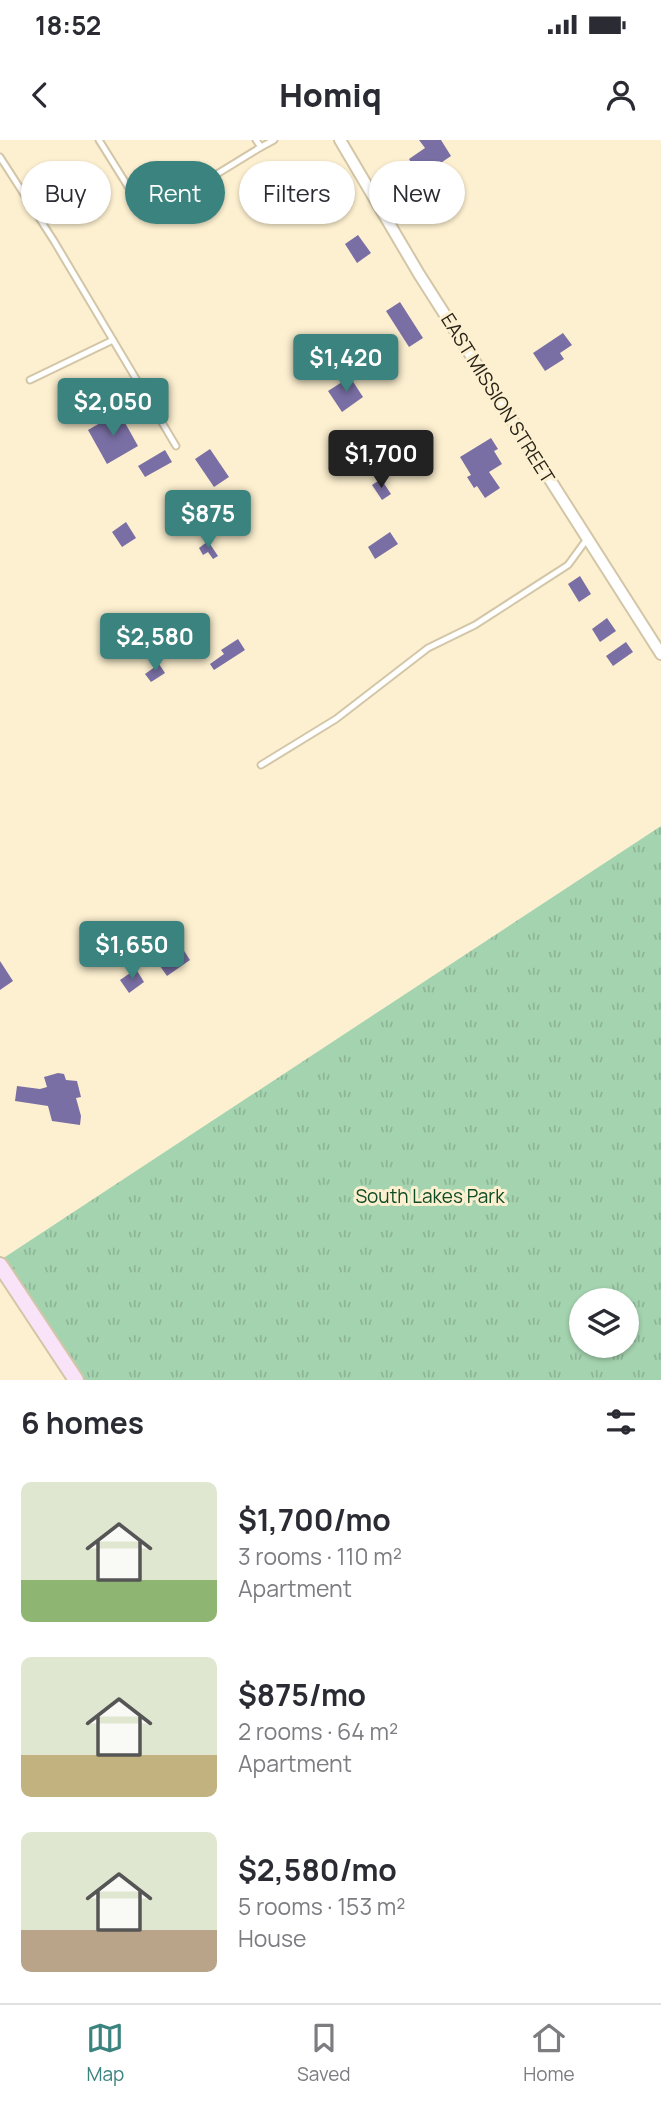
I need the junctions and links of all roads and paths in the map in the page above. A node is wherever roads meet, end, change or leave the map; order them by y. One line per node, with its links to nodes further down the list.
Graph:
1 (99, 140): 5 (lane)
2 (256, 140): 5 (lane)
3 (274, 140): 5 (lane)
4 (340, 140): 10 (street, EAST MISSION STREET)
5 (261, 147)
6 (0, 157): 7 (lane)
7 (113, 341): 8 (lane); 9 (lane)
8 (30, 380)
9 (176, 446)
10 (587, 539): 11 (street, EAST MISSION STREET); 12 (lane)
11 (661, 654)
12 (261, 765)
13 (0, 1265): 14 (street)
14 (76, 1380)

